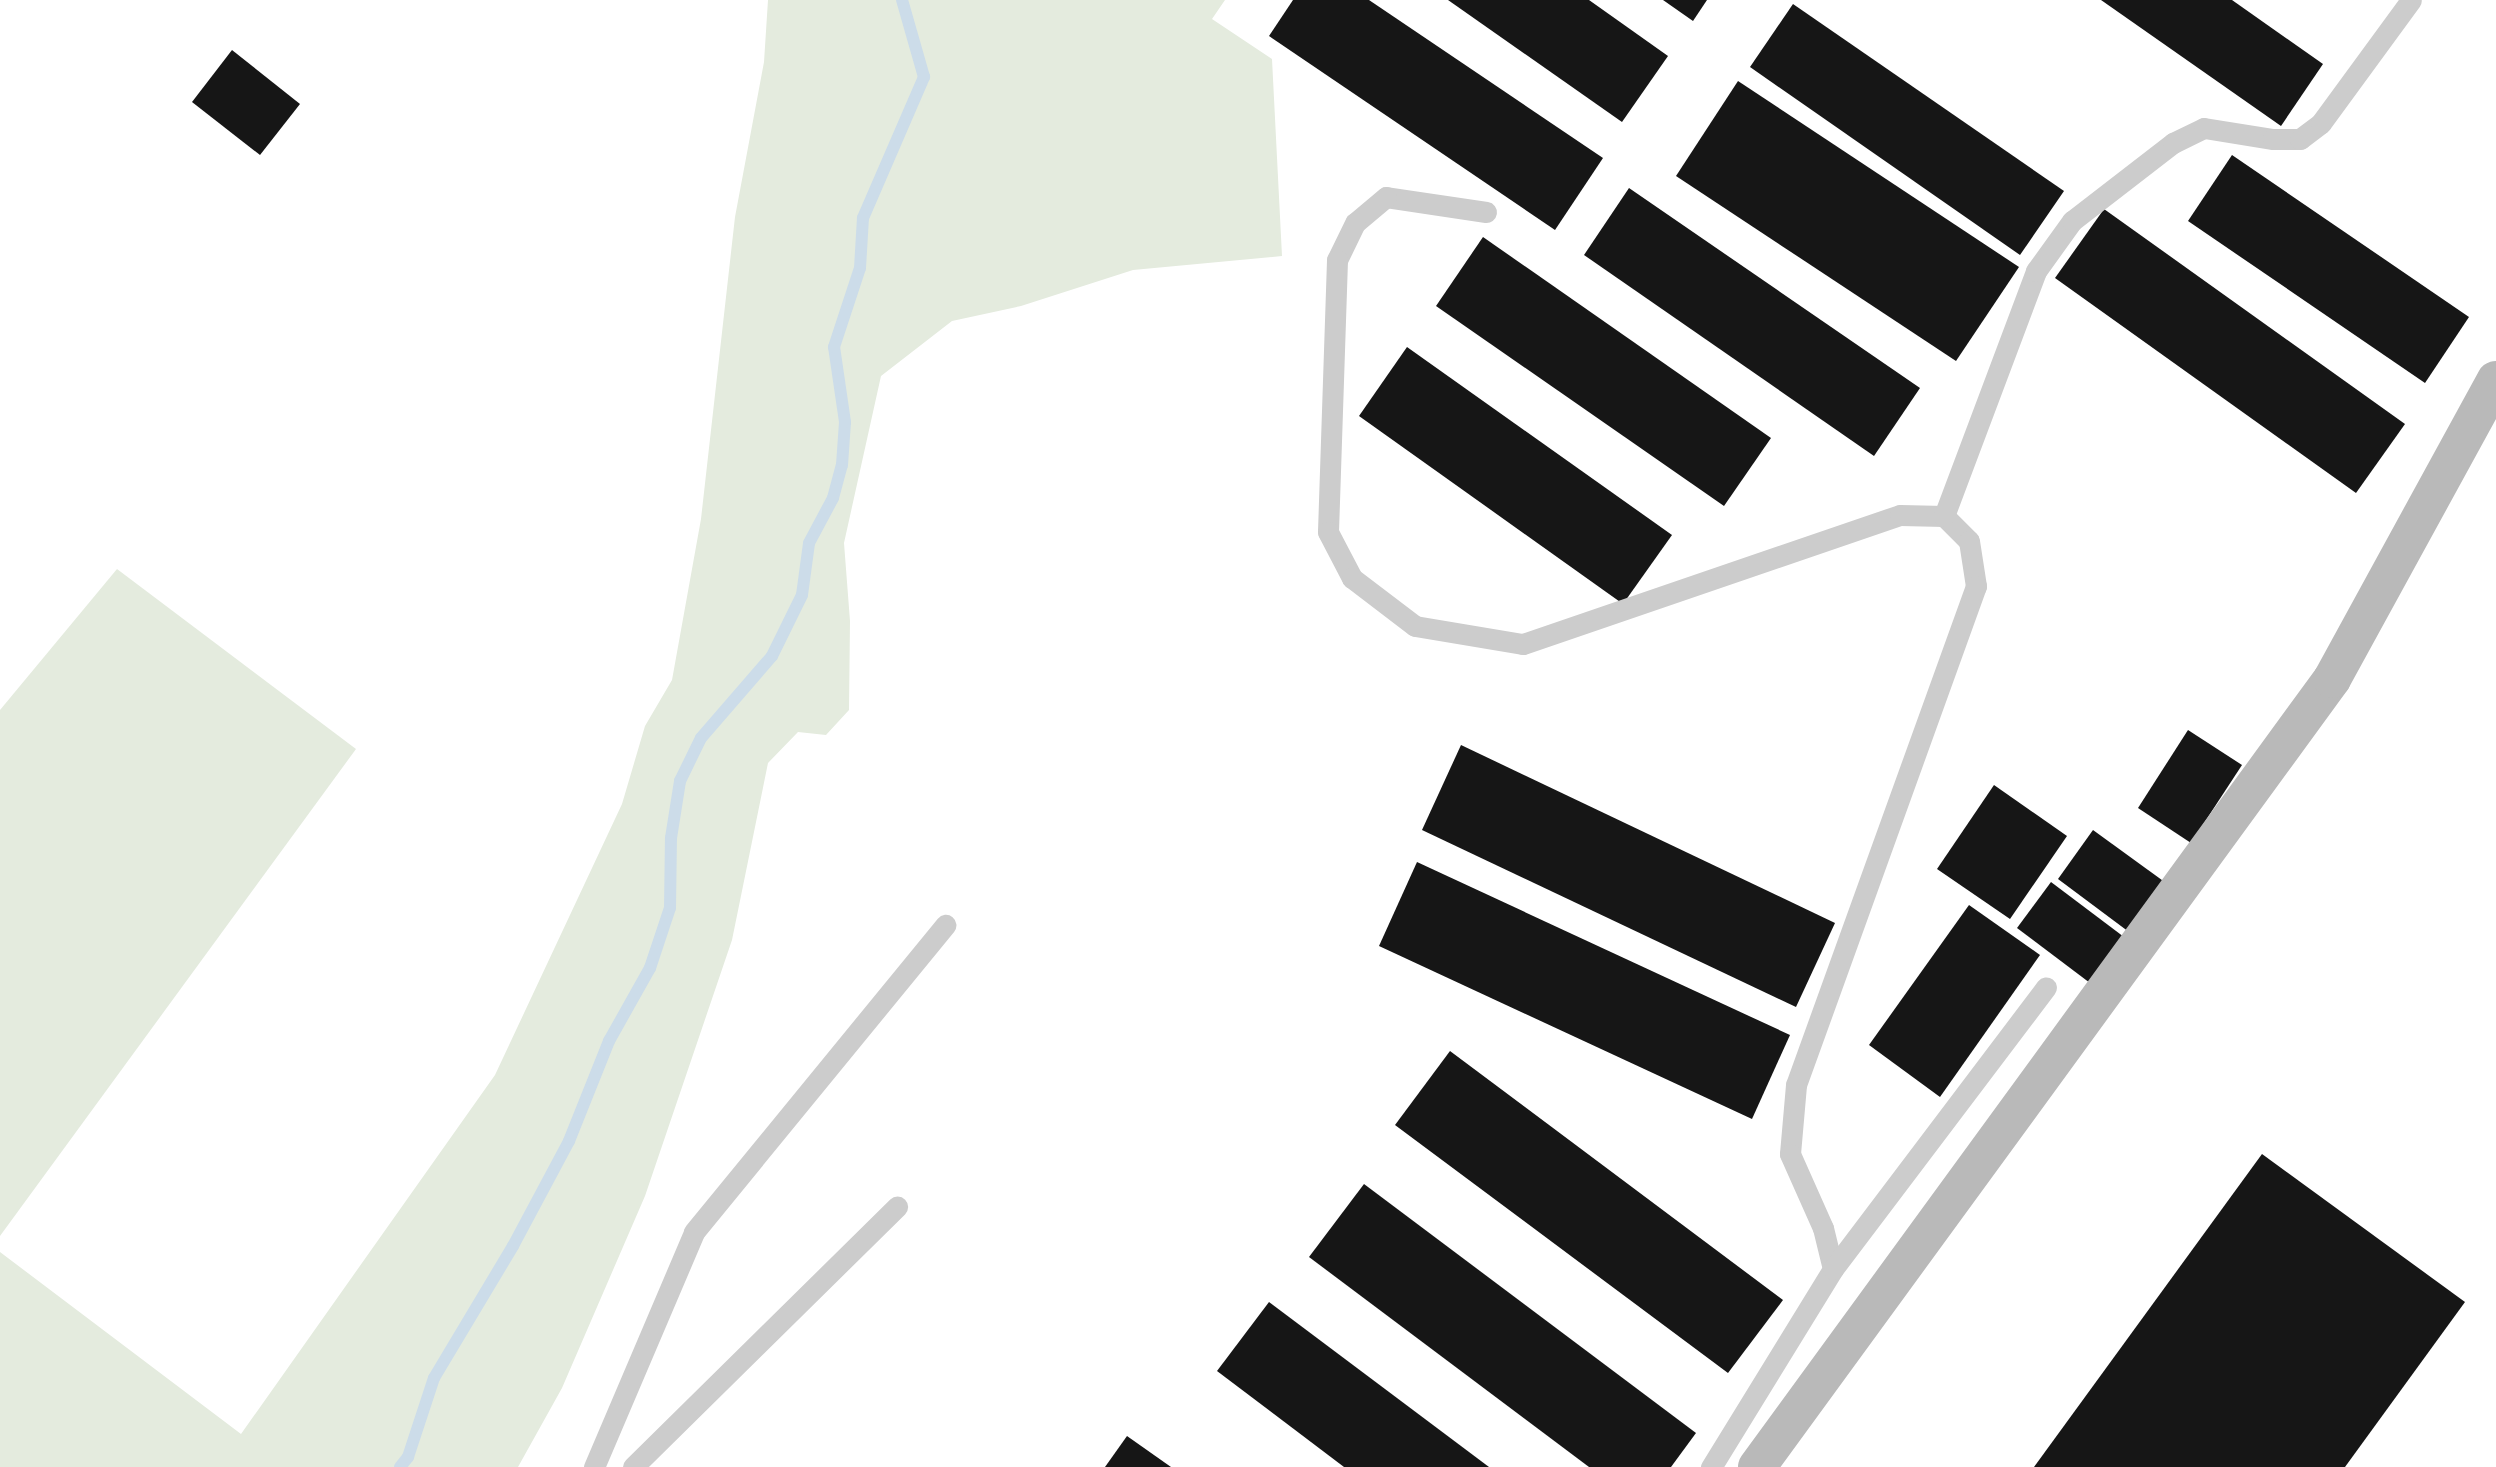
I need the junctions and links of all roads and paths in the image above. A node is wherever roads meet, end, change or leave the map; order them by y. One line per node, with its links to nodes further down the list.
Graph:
1 (2411, 0): 4 (lane)
2 (1486, 212): 4 (lane)
3 (2496, 380): 12 (street)
4 (1944, 516): 8 (lane)
5 (945, 925): 9 (lane)
6 (2046, 987): 8 (lane)
7 (897, 1207): 10 (lane)
8 (1833, 1269): 11 (lane)
9 (594, 1467)
10 (634, 1467)
11 (1711, 1467)
12 (1757, 1467)

